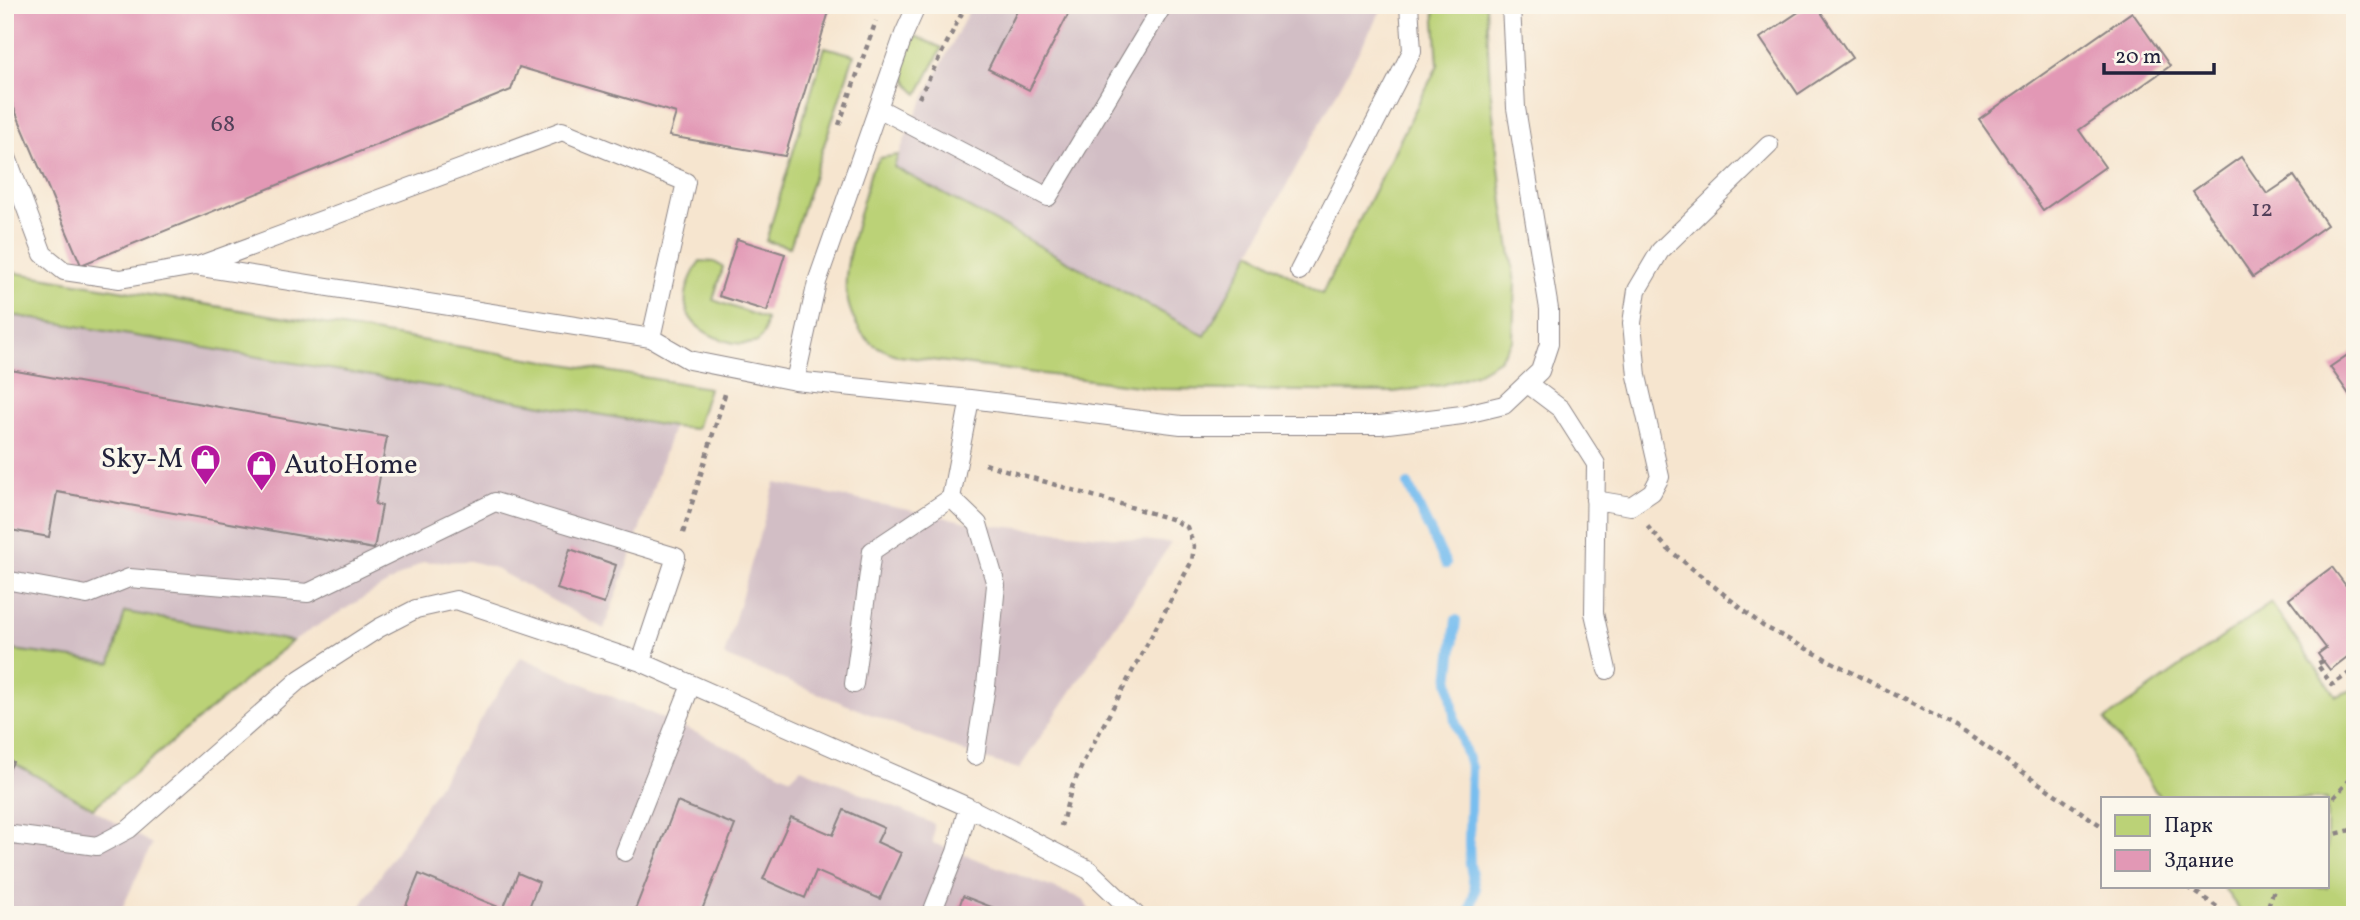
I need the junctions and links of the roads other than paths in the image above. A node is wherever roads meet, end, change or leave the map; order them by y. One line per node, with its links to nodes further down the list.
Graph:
1 (917, 5): 5 (lane)
2 (1163, 5): 5 (lane)
3 (1409, 5): 9 (lane)
4 (1511, 5): 12 (lane)
5 (878, 108): 11 (lane)
6 (1769, 145): 15 (lane)
7 (5, 152): 8 (lane)
8 (195, 267): 10 (lane); 10 (lane)
9 (1299, 271)
10 (651, 338): 11 (lane)
11 (795, 382): 13 (lane)
12 (1528, 384): 13 (lane); 15 (lane)
13 (970, 399): 14 (lane)
14 (951, 498): 19 (lane); 21 (lane)
15 (1595, 500): 18 (lane)
16 (5, 580): 17 (lane)
17 (641, 662): 20 (lane); 23 (lane)
18 (1607, 670)
19 (854, 684)
20 (691, 685): 22 (lane); 24 (lane)
21 (975, 756)
22 (968, 807): 25 (lane); 26 (lane)
23 (5, 834)
24 (625, 852)
25 (931, 915)
26 (1136, 915)

